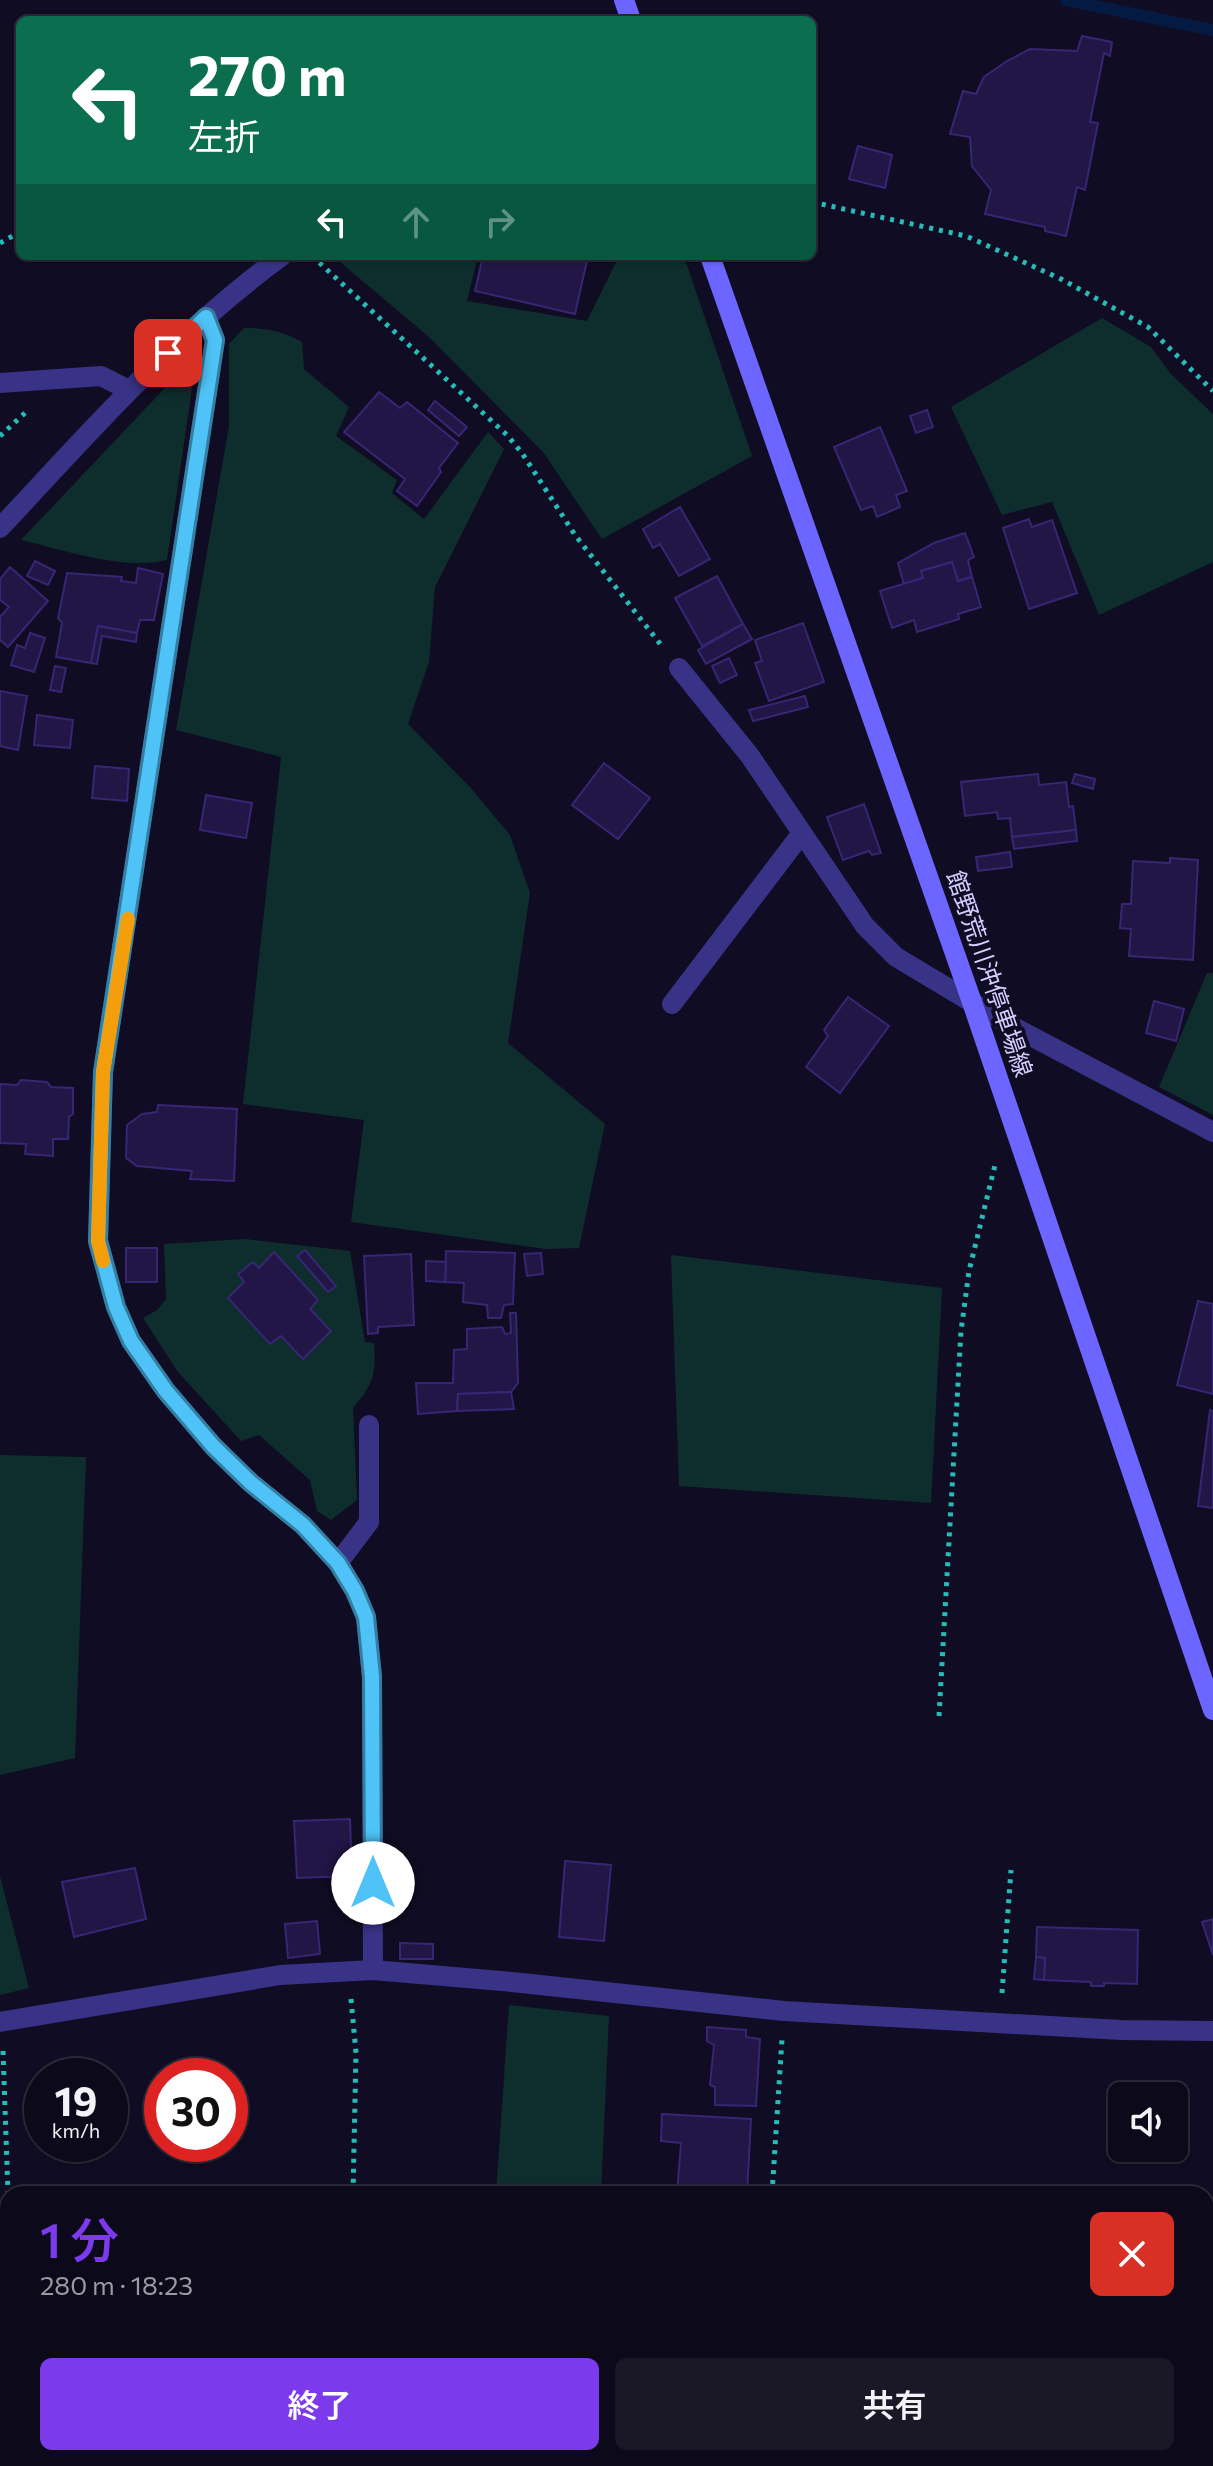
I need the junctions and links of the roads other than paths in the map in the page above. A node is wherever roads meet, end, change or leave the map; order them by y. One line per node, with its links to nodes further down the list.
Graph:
1 (276, 260): 3 (street)
2 (711, 260): 10 (main road, 館野荒川沖停車場線)
3 (206, 317): 5 (street); 13 (street)
4 (0, 383): 5 (street)
5 (129, 390): 6 (street)
6 (0, 528)
7 (679, 668): 8 (street)
8 (802, 833): 9 (street); 10 (street)
9 (672, 1004)
10 (973, 1005): 11 (street); 14 (main road, 館野荒川沖停車場線)
11 (1213, 1132)
12 (369, 1425): 13 (street)
13 (338, 1563): 15 (street)
14 (1213, 1710)
15 (373, 1970): 16 (street); 17 (street)
16 (1, 2022)
17 (1213, 2031)

